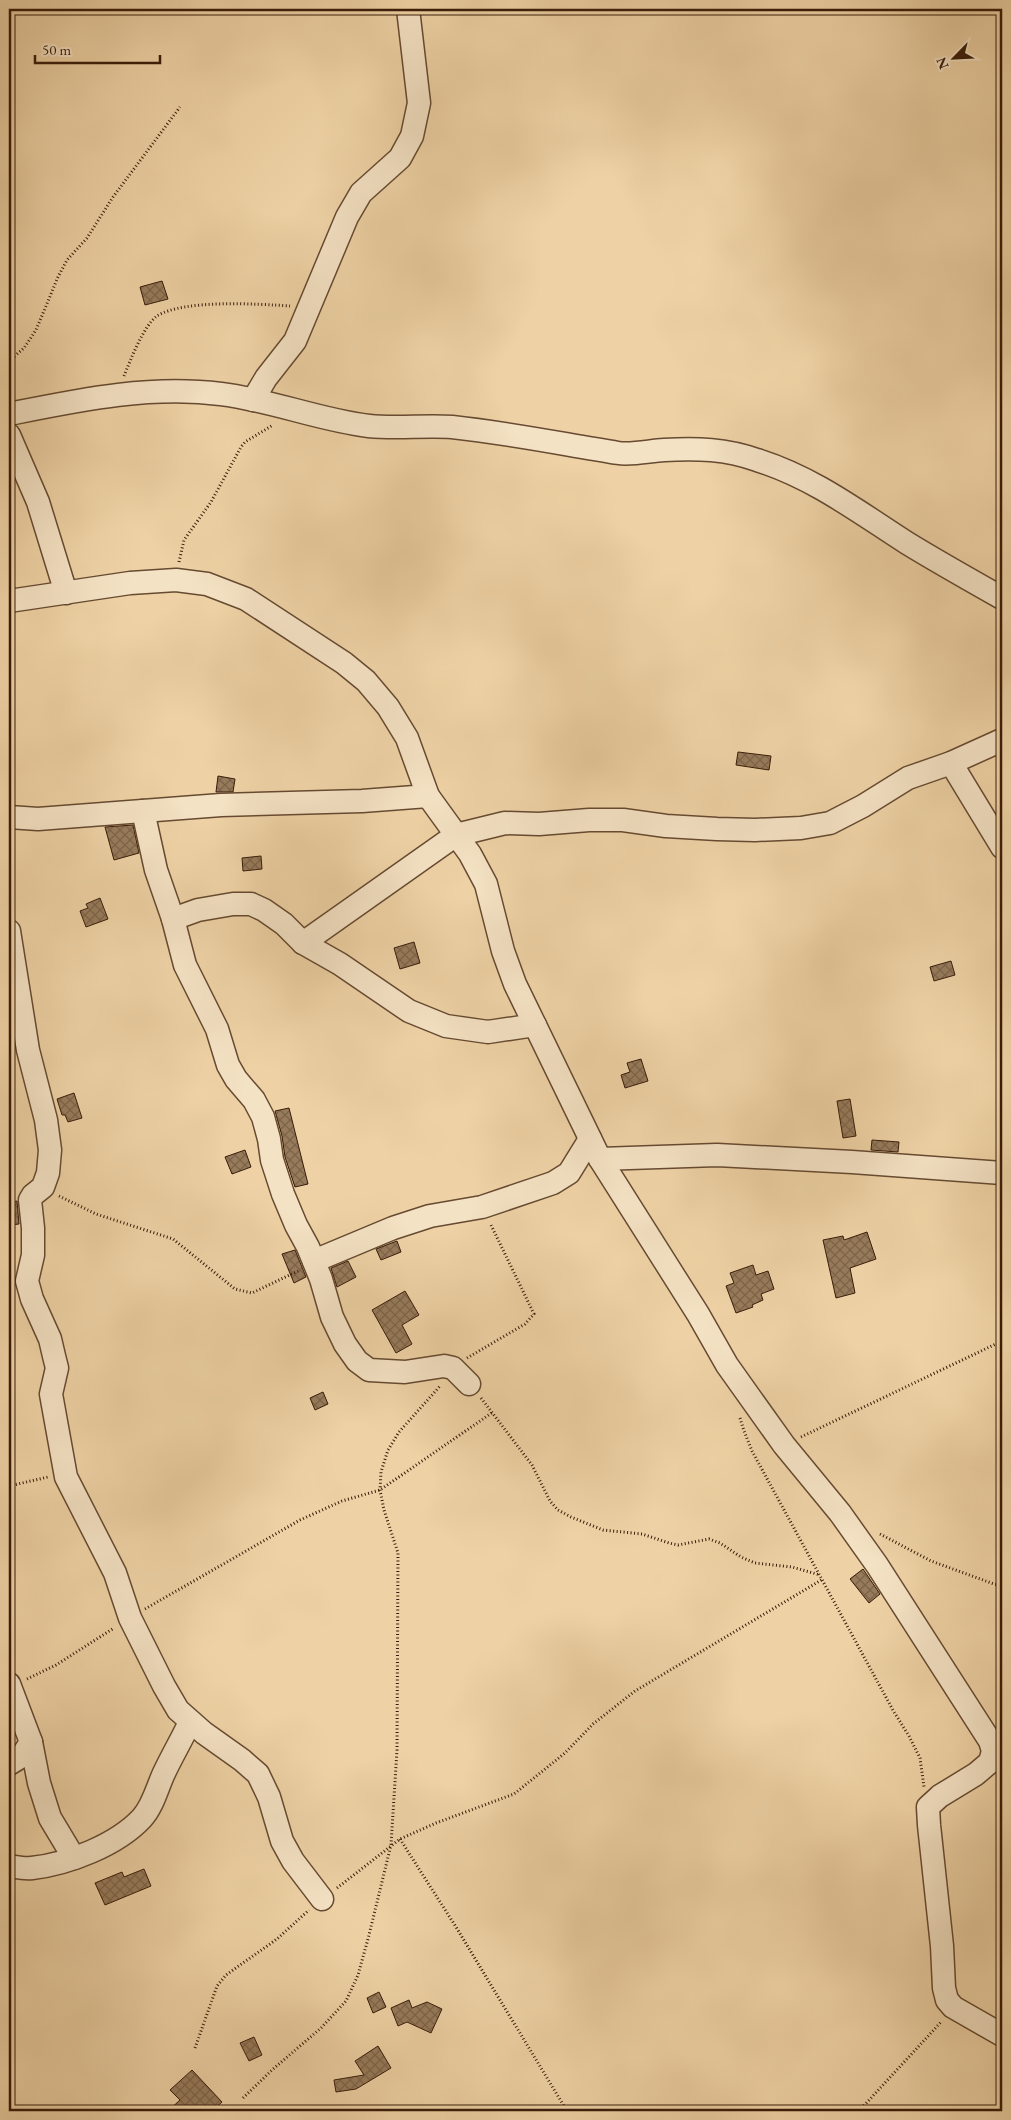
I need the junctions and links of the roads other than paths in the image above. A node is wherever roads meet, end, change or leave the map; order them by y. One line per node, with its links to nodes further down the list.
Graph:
1 (408, 9): 2 (street)
2 (253, 400): 3 (street); 6 (street)
3 (9, 414)
4 (9, 436): 5 (street)
5 (66, 593): 7 (street); 10 (street)
6 (1002, 598)
7 (9, 601)
8 (1002, 740): 9 (street)
9 (951, 763): 13 (street); 14 (street)
10 (428, 796): 11 (street); 13 (street)
11 (142, 811): 12 (street); 15 (street)
12 (9, 817)
13 (456, 835): 17 (street); 18 (street)
14 (1002, 847)
15 (173, 919): 17 (street); 22 (street)
16 (9, 931): 25 (street)
17 (304, 943): 18 (street)
18 (535, 1025): 19 (street)
19 (590, 1139): 20 (street); 22 (street)
20 (600, 1159): 21 (street); 31 (street)
21 (1002, 1173)
22 (314, 1261): 23 (street)
23 (469, 1384)
24 (10, 1685): 26 (street)
25 (190, 1722): 28 (street); 30 (street)
26 (31, 1742): 27 (street); 28 (street)
27 (9, 1764)
28 (74, 1858): 29 (street)
29 (9, 1866)
30 (322, 1899)
31 (1002, 2035)

